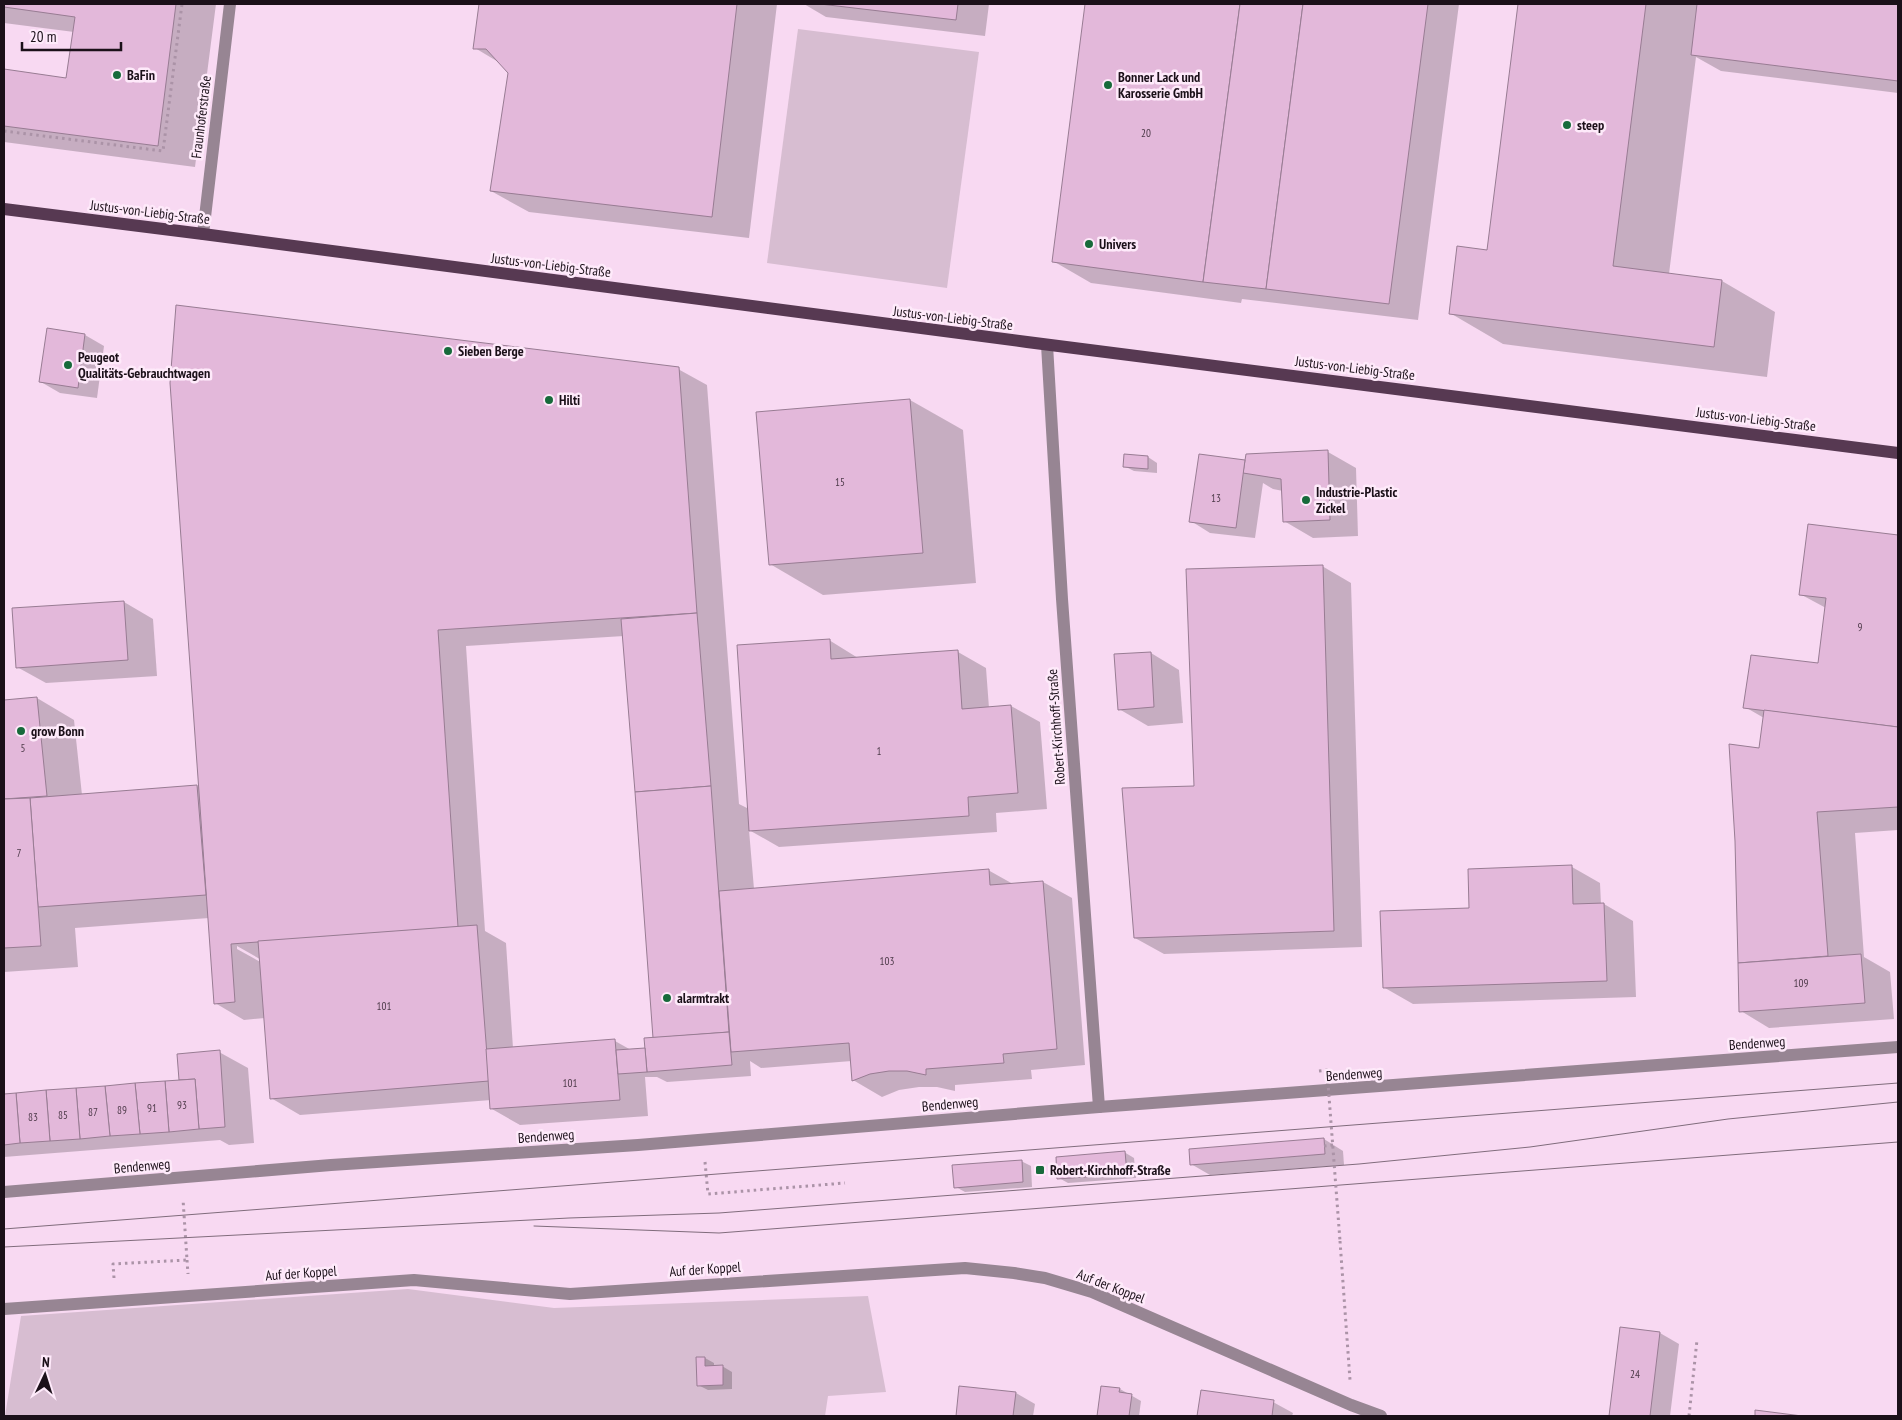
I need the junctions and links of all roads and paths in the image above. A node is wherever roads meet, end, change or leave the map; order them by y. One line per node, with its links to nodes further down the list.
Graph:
1 (182, 4): 3 (path)
2 (230, 4): 5 (street, Fraunhoferstraße)
3 (4, 131)
4 (4, 210): 5 (main road, Justus-von-Liebig-Straße)
5 (202, 234): 6 (main road, Justus-von-Liebig-Straße)
6 (1047, 345): 7 (main road, Justus-von-Liebig-Straße); 10 (street, Robert-Kirchhoff-Straße)
7 (1898, 453)
8 (1898, 1047): 10 (street, Bendenweg)
9 (1319, 1071): 12 (path, bridge)
10 (1099, 1107): 15 (street, Bendenweg)
11 (1324, 1146): 12 (path)
12 (1333, 1146): 20 (path, bridge)
13 (705, 1156): 14 (path)
14 (845, 1183)
15 (4, 1192)
16 (183, 1195): 17 (path)
17 (116, 1301): 18 (street, Auf der Koppel); 21 (street, Auf der Koppel)
18 (4, 1309)
19 (1697, 1340): 22 (path)
20 (1348, 1362)
21 (1381, 1416)
22 (1689, 1416)

